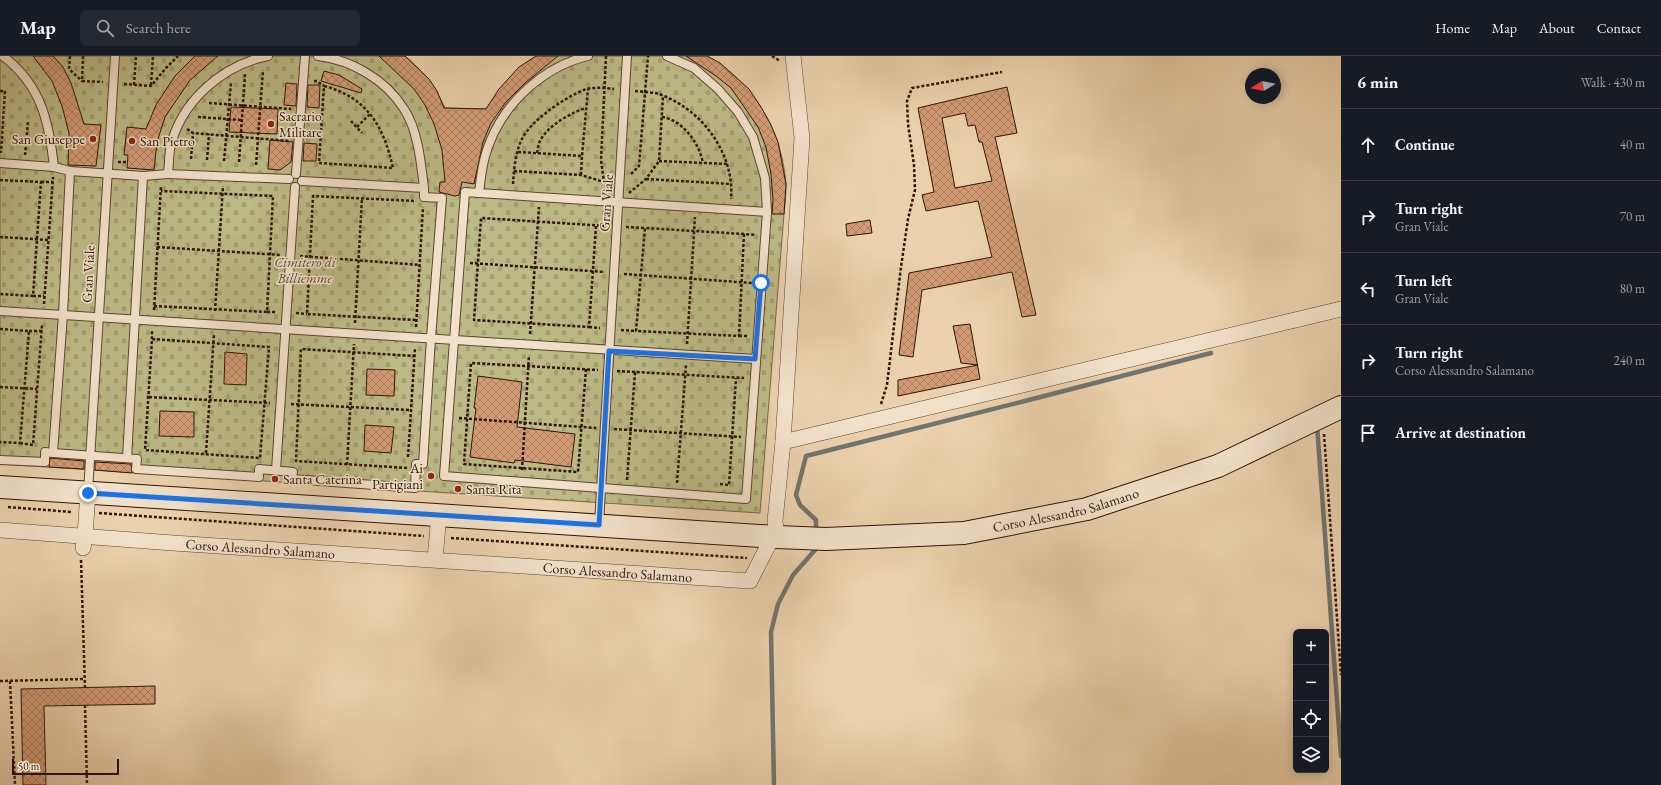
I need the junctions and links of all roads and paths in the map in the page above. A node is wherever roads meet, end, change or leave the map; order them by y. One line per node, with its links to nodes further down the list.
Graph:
1 (3, 56): 60 (lane)
2 (70, 56): 19 (path)
3 (115, 56): 63 (lane, Gran Viale)
4 (136, 56): 20 (path)
5 (153, 56): 21 (path)
6 (268, 56): 38 (lane)
7 (305, 56): 30 (lane)
8 (318, 56): 76 (lane)
9 (588, 56): 78 (lane)
10 (606, 56): 66 (path)
11 (627, 56): 73 (lane, Gran Viale)
12 (648, 56): 73 (path)
13 (668, 56): 81 (lane)
14 (793, 56): 115 (street)
15 (263, 70): 28 (path)
16 (1002, 72): 113 (path)
17 (245, 74): 27 (path)
18 (231, 80): 26 (path)
19 (82, 81)
20 (134, 85)
21 (151, 86)
22 (588, 89): 29 (path)
23 (0, 90): 56 (path)
24 (663, 96): 33 (path)
25 (209, 103): 26 (path)
26 (229, 104): 27 (path); 34 (path)
27 (243, 105): 28 (path); 35 (path)
28 (261, 107): 30 (path); 45 (path)
29 (586, 108): 48 (path); 49 (path)
30 (301, 109): 46 (lane)
31 (370, 114): 31 (path); 39 (path)
32 (198, 117): 34 (path)
33 (662, 117): 53 (path); 55 (path)
34 (228, 119): 35 (path); 43 (path)
35 (242, 120): 44 (path)
36 (351, 121): 39 (path)
37 (28, 122): 58 (path)
38 (180, 125): 40 (path); 64 (lane)
39 (357, 127): 41 (path)
40 (192, 133): 42 (path); 50 (path)
41 (362, 133)
42 (209, 134): 43 (path); 51 (path)
43 (226, 135): 44 (path); 52 (path)
44 (240, 136): 45 (path); 54 (path)
45 (259, 138): 46 (path); 59 (path)
46 (299, 141): 65 (lane)
47 (518, 152): 48 (path)
48 (537, 153): 49 (path)
49 (582, 156): 66 (path)
50 (191, 159)
51 (207, 160)
52 (224, 161)
53 (659, 161): 55 (path); 74 (path)
54 (239, 162)
55 (703, 163): 57 (path)
56 (0, 164): 58 (lane)
57 (727, 164)
58 (25, 165): 60 (lane)
59 (256, 165)
60 (54, 167): 61 (lane)
61 (70, 171): 63 (lane); 93 (lane)
62 (514, 171): 66 (path)
63 (107, 174): 67 (lane); 94 (lane, Gran Viale)
64 (165, 174): 67 (lane); 68 (lane); 77 (path)
65 (296, 174): 68 (lane); 70 (lane)
66 (581, 175)
67 (143, 176): 95 (lane)
68 (289, 179): 75 (lane)
69 (0, 180): 71 (path)
70 (302, 181): 75 (lane); 76 (lane)
71 (41, 182): 72 (path); 85 (path)
72 (53, 182)
73 (620, 184): 80 (lane, Gran Viale)
74 (730, 184)
75 (295, 187): 98 (lane)
76 (424, 188): 102 (lane)
77 (161, 191): 90 (path); 90 (path)
78 (479, 193): 80 (lane); 104 (lane)
79 (416, 202): 97 (path)
80 (619, 202): 81 (lane); 105 (lane, Gran Viale)
81 (767, 212): 107 (lane)
82 (596, 226): 82 (path)
83 (744, 234): 83 (path)
84 (0, 237): 85 (path)
85 (37, 240): 86 (path); 88 (path)
86 (49, 240)
87 (0, 294): 88 (path)
88 (33, 296): 89 (path)
89 (44, 296)
90 (154, 306): 96 (path)
91 (1341, 309): 113 (street)
92 (0, 311): 93 (lane)
93 (63, 314): 94 (lane); 116 (lane)
94 (99, 317): 95 (lane); 117 (lane, Gran Viale)
95 (136, 319): 96 (lane); 118 (lane)
96 (153, 320): 98 (lane); 103 (path)
97 (416, 320)
98 (285, 328): 102 (lane); 121 (lane)
99 (0, 329): 100 (path)
100 (30, 331): 101 (path); 110 (path)
101 (42, 331)
102 (434, 338): 104 (lane); 121 (lane)
103 (152, 339): 103 (path)
104 (454, 339): 105 (lane); 127 (lane)
105 (609, 351): 107 (lane); 127 (lane, Gran Viale)
106 (414, 356): 120 (path)
107 (755, 359): 127 (lane)
108 (586, 369): 108 (path)
109 (0, 388): 110 (path)
110 (25, 389): 111 (path); 114 (path)
111 (37, 389)
112 (1332, 411): 134 (street, Corso Alessandro Salamano); 138 (path)
113 (876, 420): 115 (street)
114 (0, 442)
115 (783, 442): 134 (street)
116 (53, 453): 117 (lane); 119 (lane)
117 (91, 456): 118 (lane); 128 (lane, Gran Viale)
118 (127, 458): 121 (lane)
119 (0, 460)
120 (407, 468)
121 (276, 470)
122 (634, 480): 125 (path)
123 (670, 482): 124 (path)
124 (685, 483)
125 (714, 484)
126 (0, 487): 128 (street, Corso Alessandro Salamano)
127 (601, 489): 131 (lane, Gran Viale)
128 (88, 503): 129 (path); 130 (street, Corso Alessandro Salamano); 133 (path); 135 (street)
129 (0, 506)
130 (439, 515): 131 (street, Corso Alessandro Salamano); 133 (street)
131 (599, 525): 134 (street, Corso Alessandro Salamano)
132 (0, 530): 135 (street, Corso Alessandro Salamano)
133 (437, 537): 136 (street); 137 (path)
134 (775, 537): 137 (street, Corso Alessandro Salamano)
135 (84, 542): 136 (street, Corso Alessandro Salamano); 139 (path)
136 (435, 559): 137 (street, Corso Alessandro Salamano)
137 (761, 559)
138 (1341, 675)
139 (84, 679): 141 (path); 142 (path)
140 (0, 681): 141 (path)
141 (10, 681): 144 (path)
142 (85, 688)
143 (85, 705): 145 (path)
144 (15, 785)
145 (87, 785)

